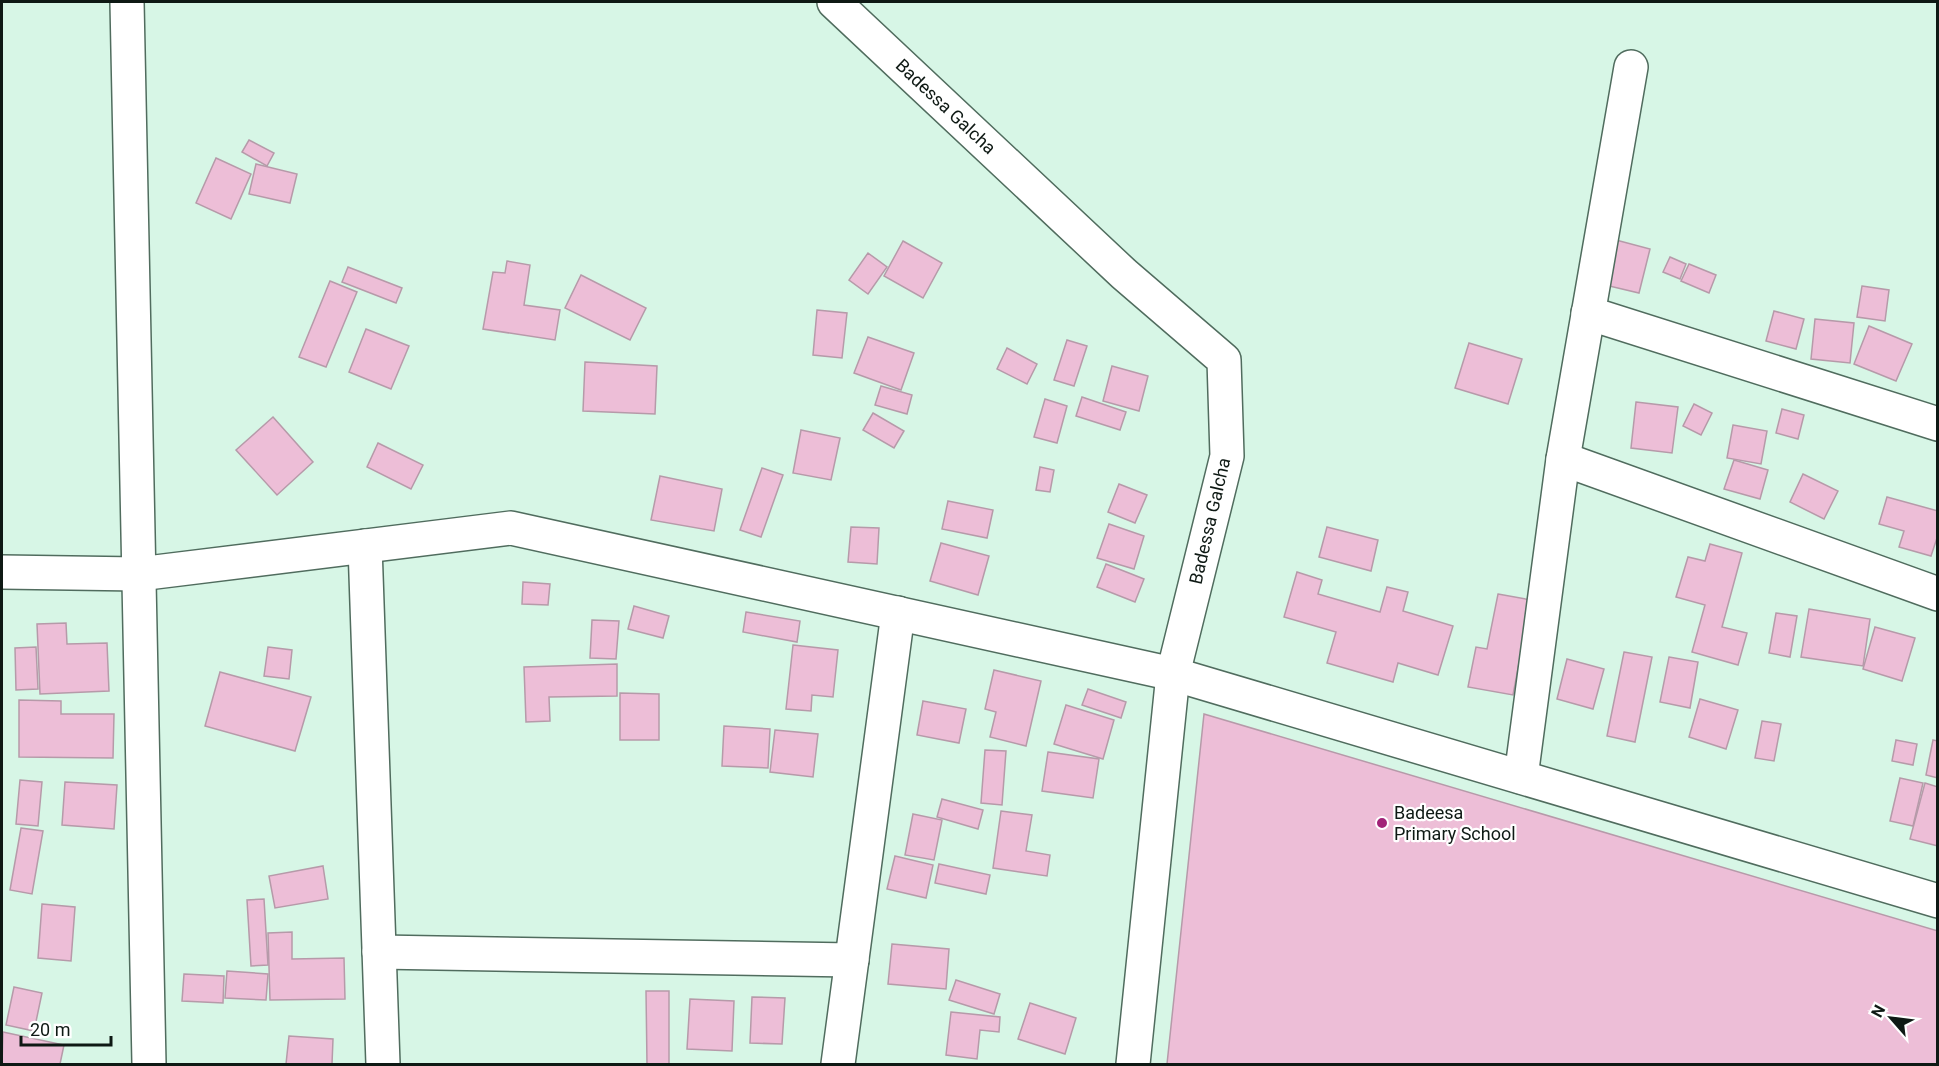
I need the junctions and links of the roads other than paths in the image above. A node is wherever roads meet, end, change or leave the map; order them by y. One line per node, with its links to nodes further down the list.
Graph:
1 (127, 2): 9 (street)
2 (834, 2): 12 (street, Badessa Galcha)
3 (1631, 67): 4 (street)
4 (1588, 313): 5 (street); 6 (street)
5 (1938, 424)
6 (1563, 459): 10 (street); 13 (street)
7 (365, 546): 9 (street); 11 (street); 15 (street)
8 (2, 572): 9 (street)
9 (139, 573): 17 (street)
10 (1938, 594)
11 (898, 613): 12 (street); 16 (street)
12 (1173, 674): 13 (street); 20 (street, Badessa Galcha)
13 (1521, 777): 14 (street)
14 (1938, 901)
15 (379, 952): 16 (street); 18 (street)
16 (852, 960): 19 (street)
17 (149, 1065)
18 (383, 1065)
19 (838, 1065)
20 (1133, 1065)

